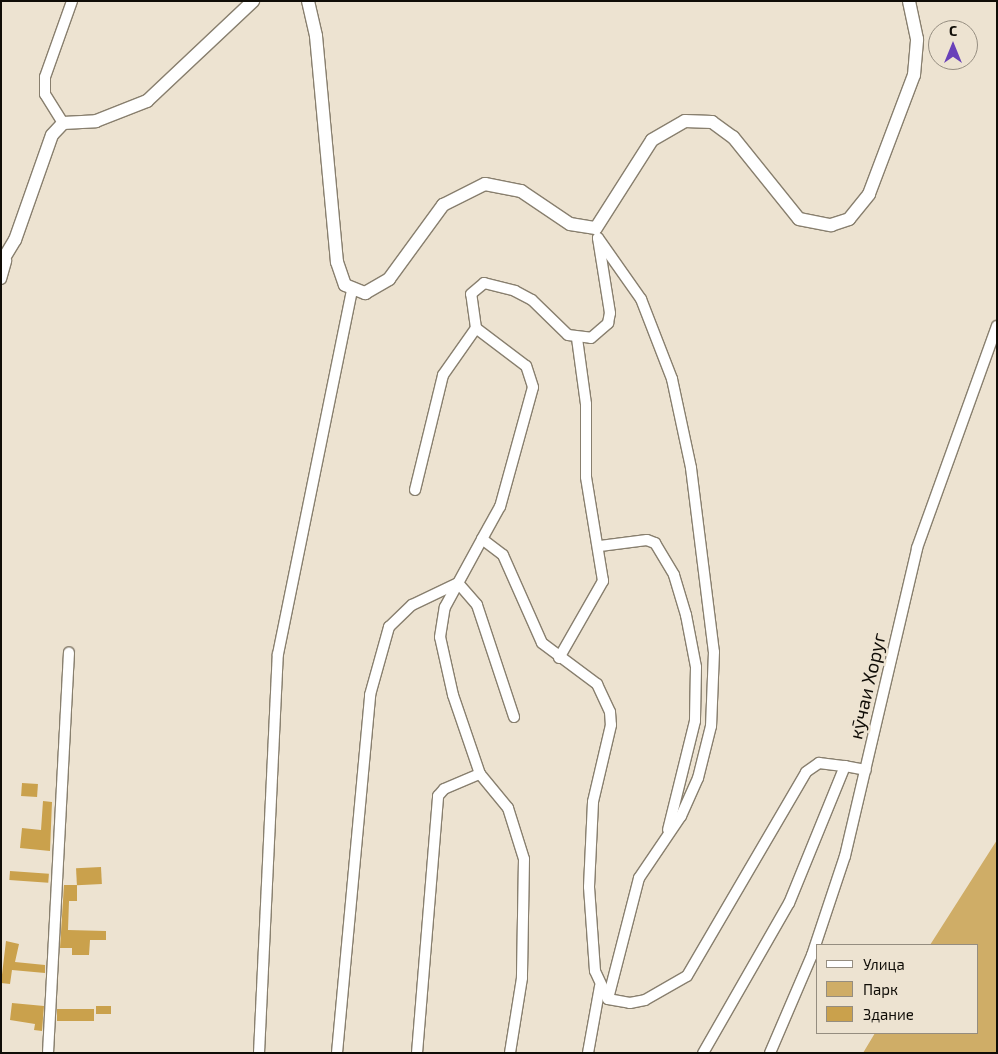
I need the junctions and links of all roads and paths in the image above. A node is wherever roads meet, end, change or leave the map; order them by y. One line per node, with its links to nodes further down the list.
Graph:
1 (72, 1): 5 (street)
2 (253, 1): 5 (street)
3 (308, 1): 9 (street)
4 (909, 1): 6 (street)
5 (63, 123): 7 (street)
6 (597, 233): 9 (street); 12 (street); 23 (street)
7 (3, 262): 8 (street)
8 (1, 280)
9 (352, 291): 27 (street)
10 (997, 326): 21 (street, кӯчаи Хоруг)
11 (476, 328): 12 (street); 13 (street); 14 (street)
12 (577, 338): 15 (street)
13 (415, 490)
14 (482, 539): 16 (street); 18 (street)
15 (600, 546): 18 (street); 23 (street)
16 (458, 582): 19 (street); 22 (street); 28 (street)
17 (69, 653): 26 (street)
18 (559, 658): 24 (street)
19 (514, 717)
20 (845, 766): 21 (street); 25 (street); 32 (street)
21 (866, 770): 33 (street, кӯчаи Хоруг)
22 (480, 774): 29 (street); 30 (street)
23 (666, 840): 25 (street)
24 (600, 986): 25 (street); 31 (street)
25 (608, 999)
26 (48, 1053)
27 (259, 1053)
28 (337, 1053)
29 (417, 1053)
30 (510, 1053)
31 (588, 1053)
32 (703, 1053)
33 (770, 1053)

